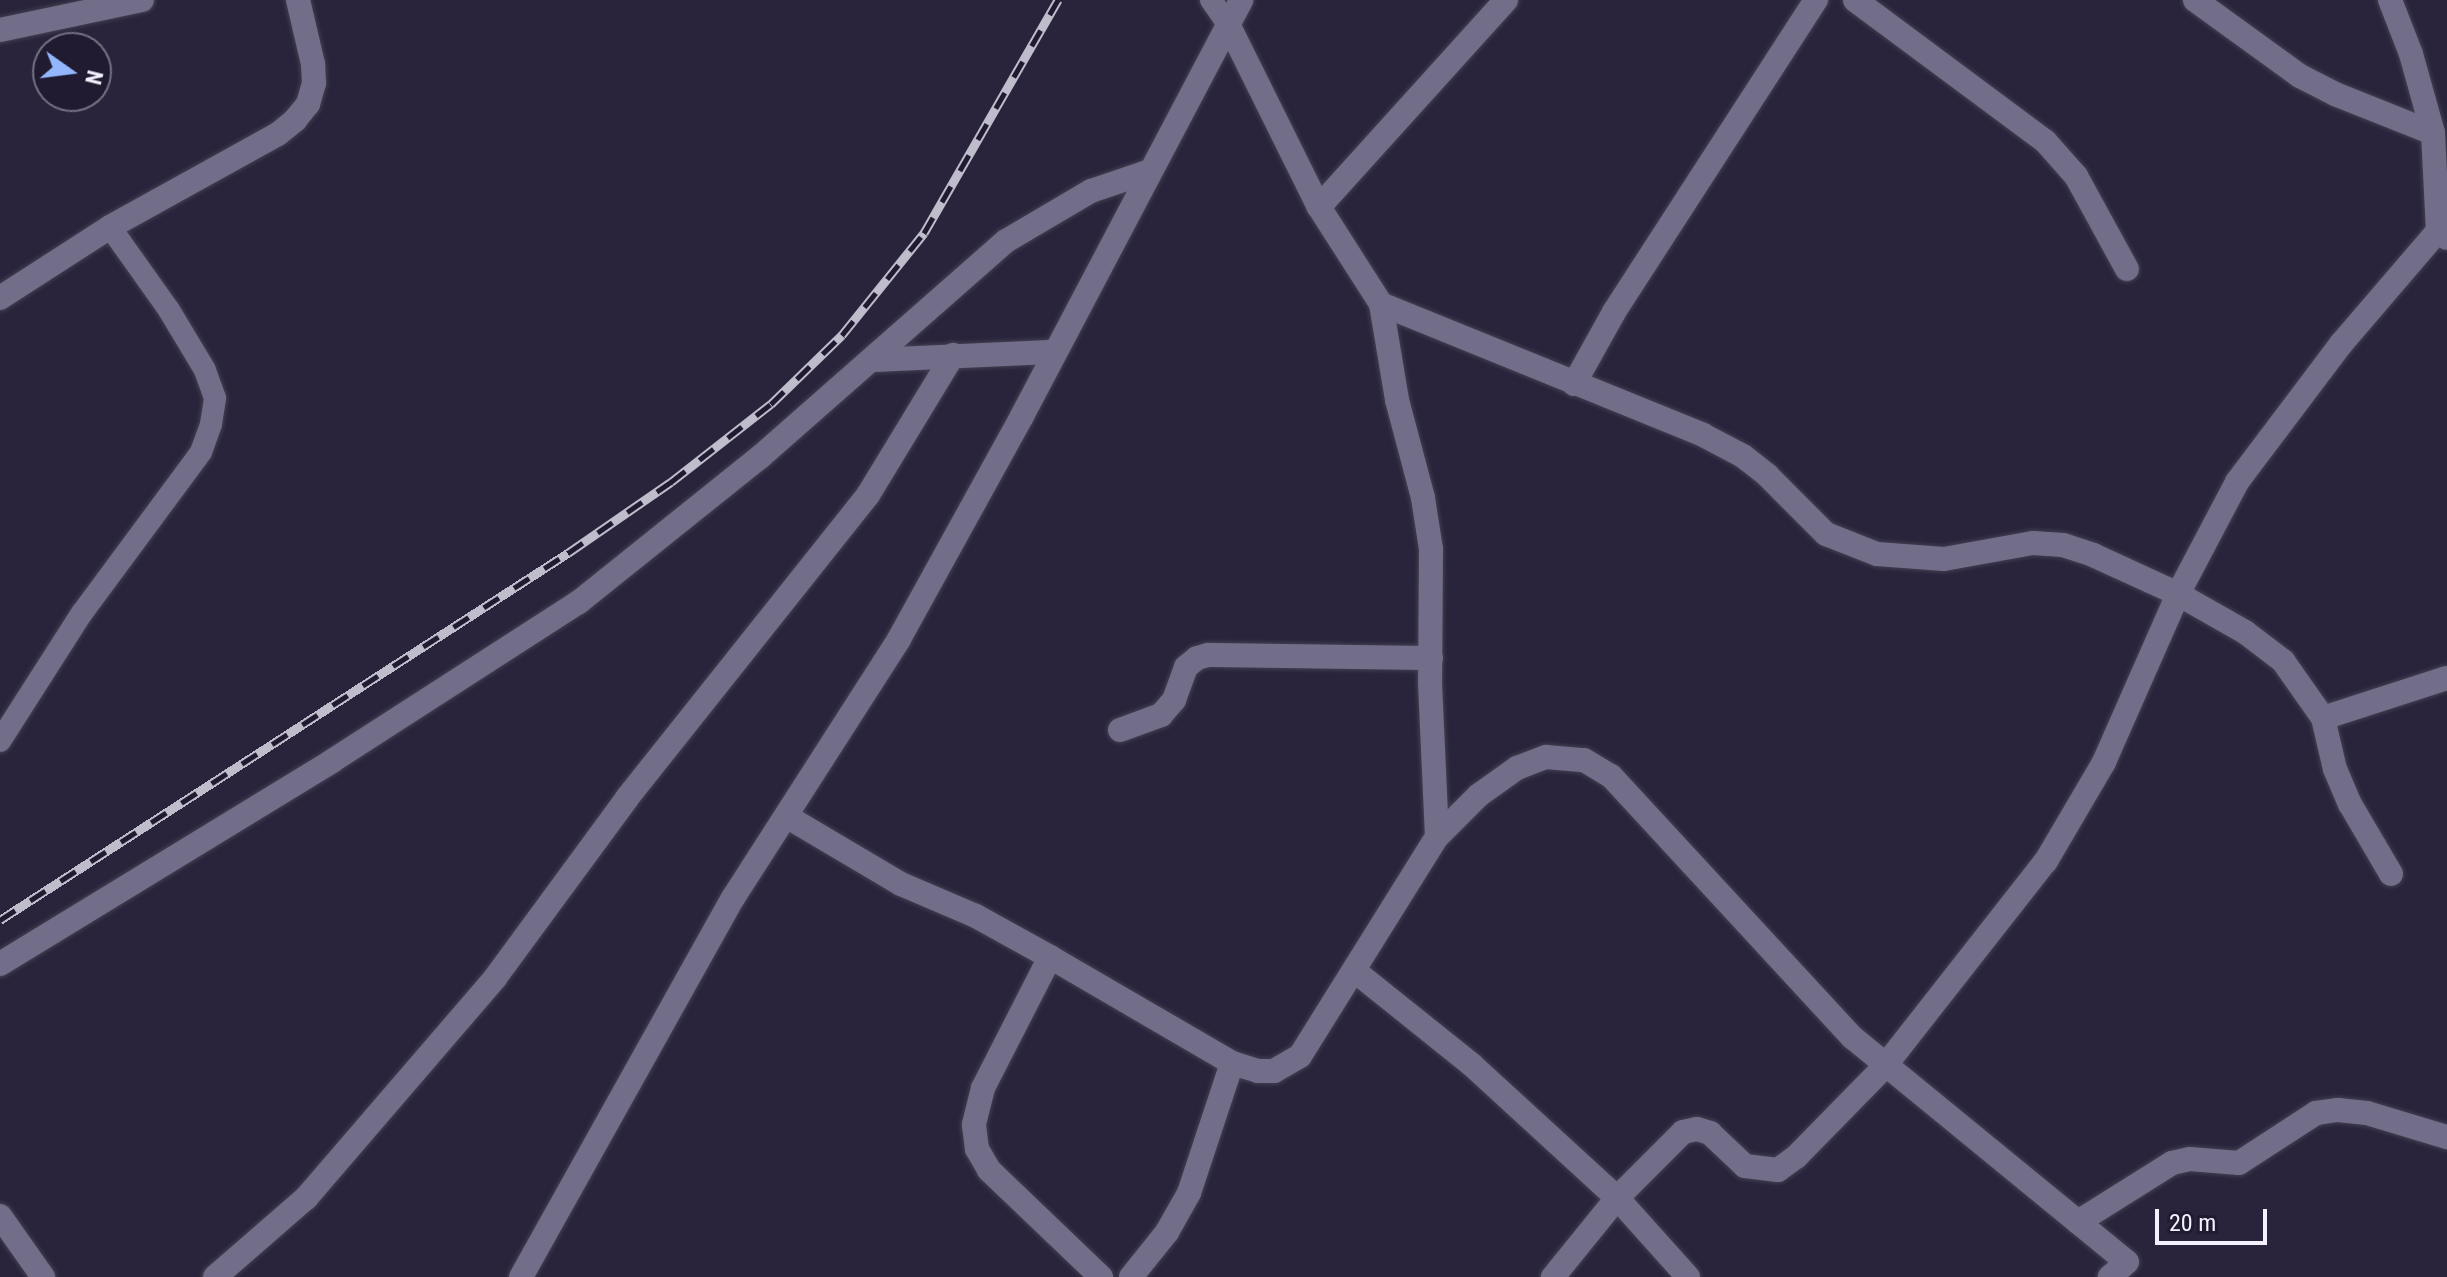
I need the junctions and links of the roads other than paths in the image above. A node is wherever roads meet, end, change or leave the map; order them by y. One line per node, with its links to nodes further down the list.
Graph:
1 (142, 0): 11 (street)
2 (298, 0): 16 (street)
3 (1211, 0): 10 (lane)
4 (1241, 0): 10 (street)
5 (1506, 0): 15 (street)
6 (1816, 0): 24 (street)
7 (1855, 0): 18 (street)
8 (2195, 0): 12 (street)
9 (2390, 0): 12 (street)
10 (1228, 24): 14 (street); 15 (street)
11 (0, 30)
12 (2433, 133): 13 (street)
13 (2441, 161): 17 (street)
14 (1150, 171): 21 (street); 23 (street)
15 (1319, 207): 20 (street)
16 (110, 227): 19 (street); 30 (lane)
17 (2442, 234): 25 (street)
18 (2127, 269)
19 (0, 298)
20 (1381, 304): 24 (street); 26 (street)
21 (1054, 352): 22 (street); 31 (street)
22 (953, 355): 23 (street); 45 (street)
23 (875, 360): 35 (street)
24 (1574, 384): 25 (street)
25 (2178, 594): 28 (street); 38 (street)
26 (1431, 658): 29 (street); 32 (street)
27 (2447, 678): 28 (street)
28 (2323, 718): 33 (street)
29 (1120, 730)
30 (0, 741)
31 (786, 816): 34 (street); 46 (street)
32 (1437, 837): 36 (street); 38 (street)
33 (2391, 874)
34 (1050, 957): 37 (street); 47 (street)
35 (0, 964)
36 (1356, 972): 37 (street); 40 (street)
37 (1232, 1063): 48 (street)
38 (1885, 1066): 40 (street); 42 (street)
39 (2447, 1137): 42 (street)
40 (1617, 1198): 49 (street); 50 (street)
41 (0, 1216): 43 (street)
42 (2078, 1222): 44 (street)
43 (30, 1271)
44 (2124, 1272)
45 (215, 1277)
46 (521, 1277)
47 (1101, 1277)
48 (1131, 1277)
49 (1553, 1277)
50 (1688, 1277)

